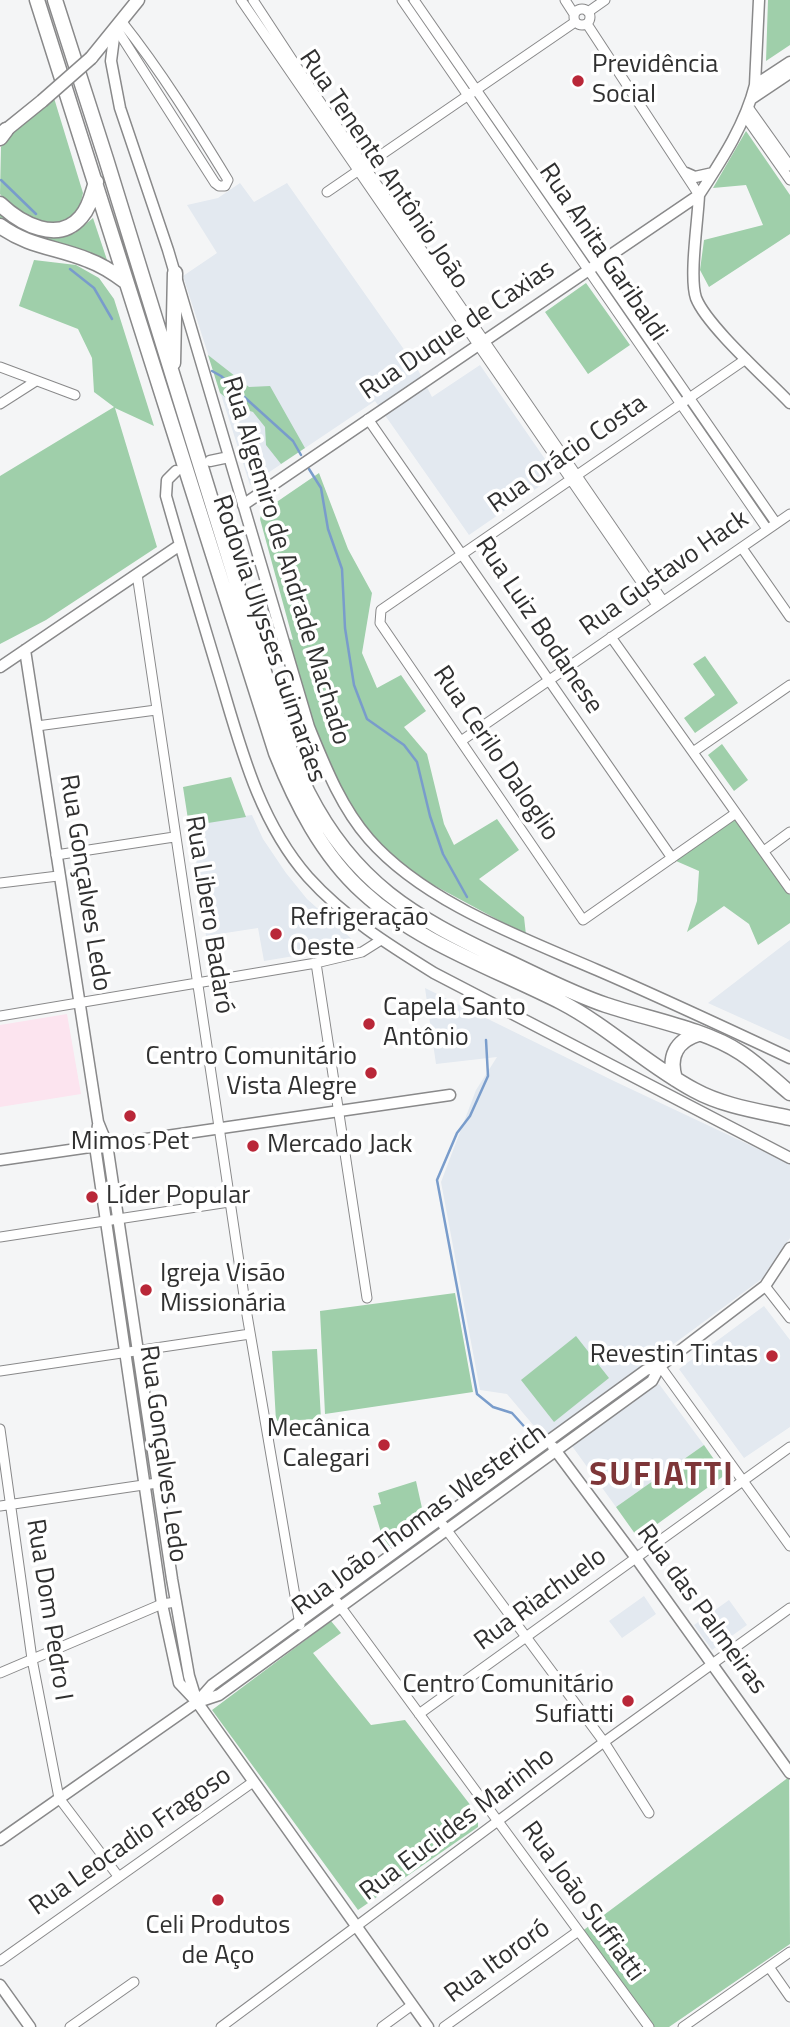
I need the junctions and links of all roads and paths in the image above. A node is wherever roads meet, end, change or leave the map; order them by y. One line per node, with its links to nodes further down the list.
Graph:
1 (37, 0): 30 (highway, Rodovia Ulysses Guimarães)
2 (55, 0): 47 (highway, Rodovia Ulysses Guimarães)
3 (138, 0): 12 (main road)
4 (402, 0): 10 (street, Rua Anita Garibaldi)
5 (565, 0): 11 (street)
6 (577, 0): 11 (street)
7 (605, 0): 11 (street)
8 (759, 0): 17 (street)
9 (248, 1): 26 (street, Rua Tenente Antônio João)
10 (414, 6): 18 (street, Rua Anita Garibaldi)
11 (580, 14): 18 (street); 27 (street)
12 (117, 27): 15 (street); 16 (street); 22 (main road, bridge); 38 (street, Rua Algemiro de Andrade Machado)
13 (790, 62): 17 (street)
14 (790, 73): 19 (street)
15 (161, 76): 16 (street); 20 (street)
16 (151, 83): 21 (street)
17 (755, 85): 19 (street)
18 (471, 91): 26 (street); 37 (street, Rua Anita Garibaldi)
19 (748, 107): 25 (street); 28 (street)
20 (183, 110): 21 (street); 23 (street)
21 (173, 117): 24 (street)
22 (2, 134)
23 (208, 146): 24 (street); 24 (street)
24 (196, 154)
25 (787, 167): 29 (street)
26 (361, 168): 31 (street); 42 (street, Rua Tenente Antônio João)
27 (686, 173): 28 (street); 32 (street)
28 (713, 173): 32 (street)
29 (790, 180)
30 (96, 181): 33 (highway); 39 (highway, Rodovia Ulysses Guimarães)
31 (327, 192)
32 (699, 195): 34 (street, Rua Duque de Caxias); 35 (street)
33 (0, 204)
34 (679, 211): 35 (street); 37 (street, Rua Duque de Caxias)
35 (698, 224): 45 (street)
36 (0, 226): 39 (highway)
37 (593, 268): 40 (street, Rua Anita Garibaldi); 41 (street, Rua Anita Garibaldi); 42 (street, Rua Duque de Caxias)
38 (175, 273): 47 (highway); 57 (street, Rua Algemiro de Andrade Machado)
39 (127, 282): 99 (highway, Rodovia Ulysses Guimarães)
40 (631, 314): 41 (street); 43 (street, Rua Anita Garibaldi)
41 (622, 319): 44 (street, Rua Anita Garibaldi)
42 (481, 343): 54 (street, Rua Duque de Caxias); 60 (street, Rua Tenente Antônio João)
43 (655, 348): 44 (street); 50 (street, Rua Anita Garibaldi)
44 (646, 354): 53 (street, Rua Anita Garibaldi)
45 (746, 359): 50 (street, Rua Orácio Costa); 51 (street)
46 (0, 367): 48 (street)
47 (173, 375): 97 (highway, Rodovia Ulysses Guimarães)
48 (36, 380): 49 (street); 52 (street)
49 (75, 395)
50 (689, 397): 53 (street, Rua Orácio Costa); 55 (street, Rua Anita Garibaldi)
51 (790, 403)
52 (0, 404)
53 (679, 404): 56 (street, Rua Anita Garibaldi); 60 (street, Rua Orácio Costa)
54 (368, 419): 63 (street, Rua Duque de Caxias); 69 (street, Rua Luiz Bodanese)
55 (722, 445): 56 (street); 61 (street, Rua Anita Garibaldi)
56 (713, 452): 62 (street, Rua Anita Garibaldi)
57 (229, 457): 58 (street); 63 (street, Rua Algemiro de Andrade Machado)
58 (210, 461)
59 (176, 471): 67 (street)
60 (573, 477): 69 (street, Rua Orácio Costa); 71 (street, Rua Tenente Antônio João)
61 (748, 482): 62 (street); 65 (street, Rua Anita Garibaldi)
62 (739, 489): 66 (street, Rua Anita Garibaldi)
63 (243, 505): 98 (street, Rua Algemiro de Andrade Machado)
64 (790, 514): 65 (street, Rua Gustavo Hack)
65 (776, 523): 66 (street, Rua Gustavo Hack)
66 (767, 529): 68 (street, Rua Gustavo Hack)
67 (180, 545): 70 (street); 92 (street)
68 (742, 548): 71 (street, Rua Gustavo Hack); 73 (street)
69 (463, 554): 72 (street, Rua Orácio Costa); 77 (street, Rua Luiz Bodanese)
70 (137, 575): 75 (street); 79 (street, Rua Libero Badaró)
71 (660, 603): 74 (street, Rua Gustavo Hack)
72 (381, 610): 81 (street, Rua Cerilo Daloglio)
73 (790, 617)
74 (611, 638): 77 (street, Rua Gustavo Hack); 82 (street)
75 (24, 650): 76 (street); 80 (street, Rua Gonçalves Ledo)
76 (0, 667)
77 (549, 680): 81 (street, Rua Gustavo Hack); 88 (street, Rua Luiz Bodanese)
78 (790, 685): 82 (street)
79 (156, 710): 80 (street); 85 (street, Rua Libero Badaró)
80 (37, 726): 87 (street, Rua Gonçalves Ledo)
81 (461, 741): 88 (street, Rua Cerilo Daloglio)
82 (693, 752): 83 (street)
83 (736, 813): 86 (street); 88 (street)
84 (790, 832): 86 (street)
85 (174, 837): 87 (street); 94 (street, Rua Libero Badaró)
86 (764, 850): 91 (street)
87 (56, 855): 89 (street, Rua Gonçalves Ledo)
88 (671, 858)
89 (58, 876): 90 (street); 95 (street, Rua Gonçalves Ledo)
90 (0, 883)
91 (790, 888)
92 (381, 940): 93 (street); 108 (street)
93 (316, 963): 94 (street); 102 (street)
94 (197, 982): 95 (street); 105 (street, Rua Libero Badaró)
95 (80, 1004): 96 (street); 104 (street, Rua Gonçalves Ledo)
96 (0, 1016)
97 (698, 1034): 99 (highway); 100 (highway, Rodovia Ulysses Guimarães)
98 (790, 1058)
99 (675, 1079): 103 (highway, Rodovia Ulysses Guimarães)
100 (790, 1093)
101 (450, 1095): 102 (street)
102 (339, 1111): 105 (street); 118 (street)
103 (790, 1118)
104 (98, 1122): 106 (street, Rua Gonçalves Ledo); 107 (street, Rua Gonçalves Ledo)
105 (218, 1129): 106 (street); 110 (street, Rua Libero Badaró)
106 (107, 1144): 107 (street); 111 (street, Rua Gonçalves Ledo)
107 (95, 1146): 109 (street); 112 (street, Rua Gonçalves Ledo)
108 (790, 1158)
109 (0, 1160)
110 (229, 1202): 111 (street); 120 (street, Rua Libero Badaró)
111 (119, 1218): 112 (street); 115 (street, Rua Gonçalves Ledo)
112 (105, 1220): 113 (street); 116 (street, Rua Gonçalves Ledo)
113 (0, 1237)
114 (790, 1248): 117 (street, Rua João Thomas Westerich)
115 (129, 1283): 116 (street); 121 (street, Rua Gonçalves Ledo)
116 (114, 1285): 122 (street, Rua Gonçalves Ledo)
117 (765, 1286): 119 (street); 123 (street, Rua João Thomas Westerich)
118 (367, 1298)
119 (790, 1318)
120 (250, 1334): 121 (street); 151 (street, Rua Libero Badaró)
121 (139, 1349): 122 (street); 126 (street, Rua Gonçalves Ledo)
122 (124, 1352): 124 (street); 128 (street, Rua Gonçalves Ledo)
123 (660, 1366): 125 (street, Rua João Thomas Westerich); 127 (street, Rua João Thomas Westerich); 133 (street)
124 (0, 1370)
125 (598, 1405): 127 (street); 130 (street, Rua João Thomas Westerich)
126 (148, 1415): 128 (street); 135 (street, Rua Gonçalves Ledo)
127 (605, 1415): 132 (street, Rua João Thomas Westerich)
128 (134, 1417): 136 (street, Rua Gonçalves Ledo)
129 (0, 1429): 138 (street, Rua Dom Pedro I)
130 (549, 1441): 132 (street, Rua das Palmeiras); 134 (street, Rua João Thomas Westerich)
131 (790, 1447): 133 (street, Rua Riachuelo)
132 (556, 1451): 137 (street, Rua João Thomas Westerich); 145 (street, Rua das Palmeiras)
133 (742, 1481): 143 (street); 145 (street, Rua Riachuelo)
134 (491, 1482): 137 (street); 140 (street, Rua João Thomas Westerich)
135 (157, 1483): 136 (street); 142 (street, Rua Gonçalves Ledo)
136 (143, 1485): 138 (street); 144 (street, Rua Gonçalves Ledo)
137 (499, 1493): 141 (street, Rua João Thomas Westerich)
138 (11, 1504): 139 (street); 153 (street, Rua Dom Pedro I)
139 (0, 1506)
140 (439, 1519): 141 (street); 146 (street, Rua João Thomas Westerich)
141 (446, 1529): 146 (street, Rua João Thomas Westerich); 152 (street)
142 (167, 1546): 144 (street); 147 (street, Rua Gonçalves Ledo)
143 (790, 1546)
144 (153, 1548): 149 (street, Rua Gonçalves Ledo)
145 (636, 1558): 152 (street, Rua Riachuelo); 154 (street, Rua das Palmeiras)
146 (382, 1568): 148 (street, Rua João Thomas Westerich)
147 (176, 1602): 149 (street); 156 (street, Rua Gonçalves Ledo)
148 (337, 1602): 151 (street, Rua João Thomas Westerich); 157 (street, Rua João Suffiatti)
149 (162, 1604): 153 (street); 156 (street, Rua Gonçalves Ledo)
150 (790, 1608): 154 (street, Rua Euclides Marinho)
151 (302, 1627): 156 (street, Rua João Thomas Westerich)
152 (526, 1636): 157 (street, Rua Riachuelo); 158 (street)
153 (32, 1659): 155 (street); 161 (street, Rua Dom Pedro I)
154 (711, 1663): 158 (street, Rua Euclides Marinho); 159 (street, Rua das Palmeiras)
155 (0, 1673)
156 (197, 1702): 160 (street, Rua Gonçalves Ledo); 161 (street, Rua João Thomas Westerich)
157 (419, 1714): 163 (street, Rua João Suffiatti)
158 (604, 1742): 162 (street); 163 (street, Rua Euclides Marinho)
159 (790, 1773)
160 (253, 1782): 165 (street, Rua Leocadio Fragoso); 166 (street, Rua Gonçalves Ledo)
161 (59, 1798): 164 (street, Rua João Thomas Westerich); 165 (street)
162 (649, 1814)
163 (497, 1822): 166 (street, Rua Euclides Marinho); 167 (street, Rua João Suffiatti)
164 (0, 1840)
165 (118, 1876): 169 (street, Rua Leocadio Fragoso)
166 (356, 1927): 174 (street, Rua Gonçalves Ledo); 175 (street, Rua Euclides Marinho)
167 (577, 1932): 180 (street, Rua Itororó); 181 (street, Rua João Suffiatti)
168 (790, 1952): 170 (street)
169 (0, 1961)
170 (769, 1967): 173 (street); 182 (street)
171 (134, 1982): 177 (street)
172 (0, 1985): 176 (street)
173 (790, 1997)
174 (412, 2005): 178 (street, Rua Itororó); 179 (street, Rua Gonçalves Ledo)
175 (224, 2026)
176 (30, 2027)
177 (70, 2027)
178 (382, 2027)
179 (428, 2027)
180 (444, 2027)
181 (649, 2027)
182 (684, 2027)

